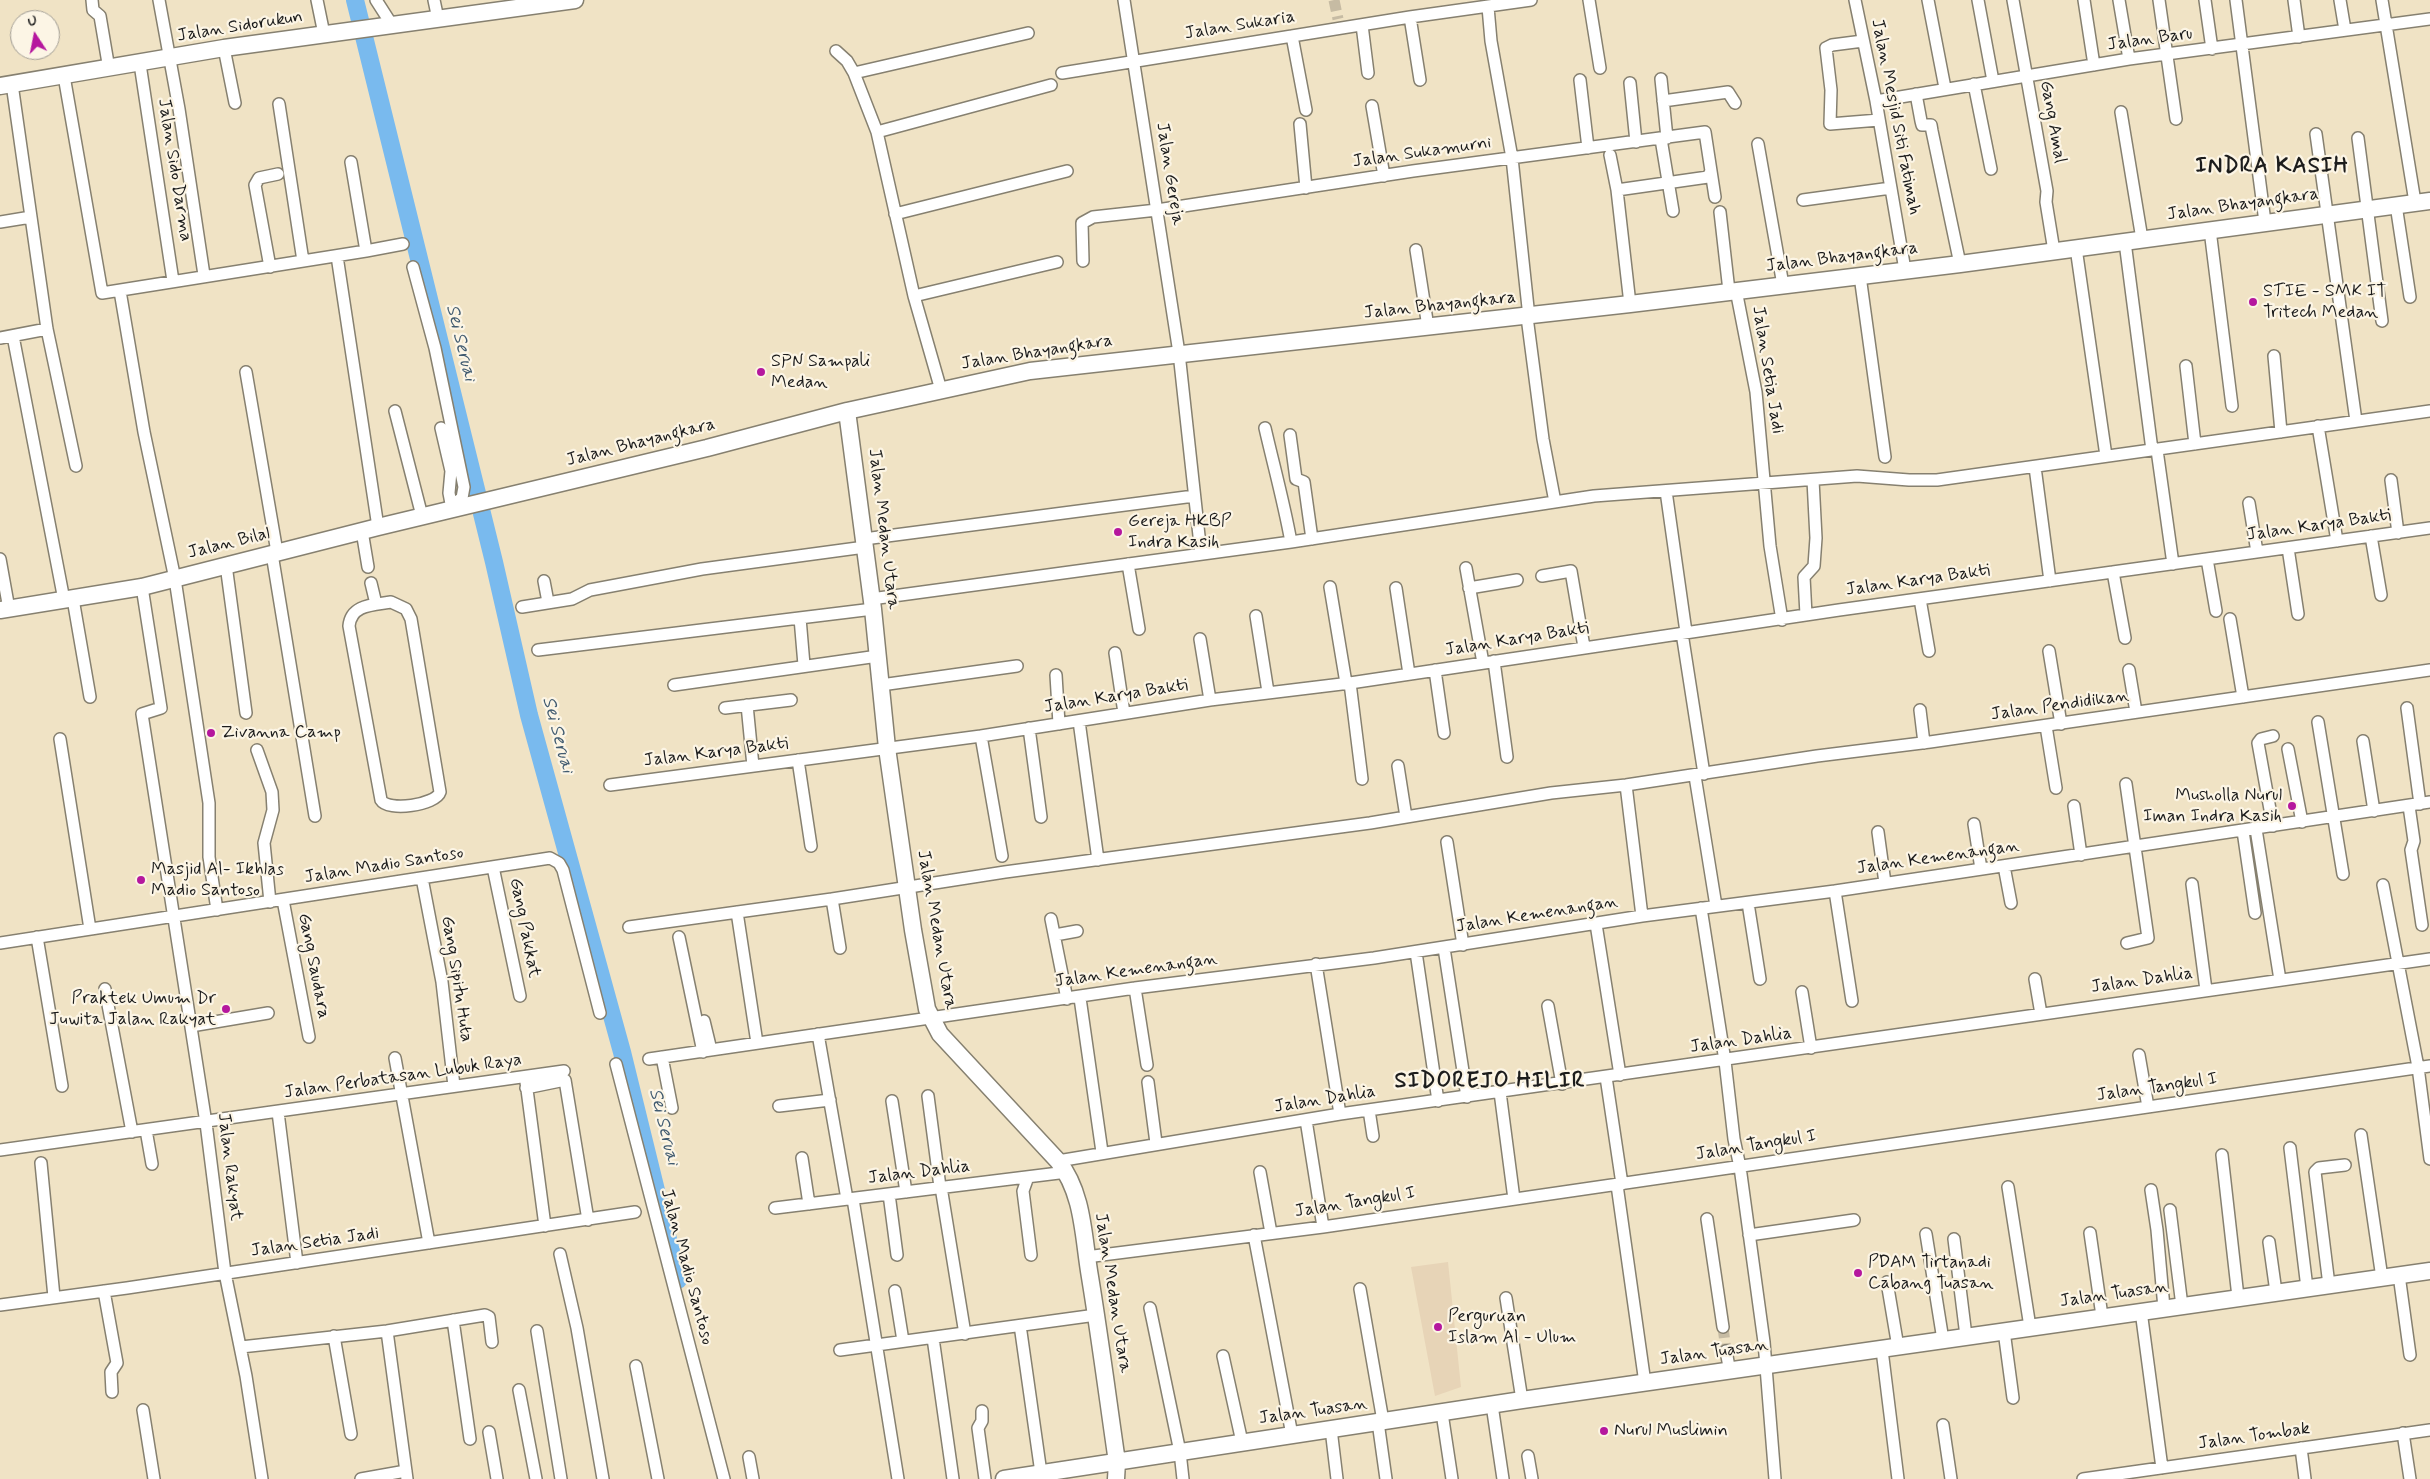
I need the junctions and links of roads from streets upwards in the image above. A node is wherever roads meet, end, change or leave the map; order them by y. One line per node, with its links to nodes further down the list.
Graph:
1 (92, 0): 48 (street)
2 (159, 0): 42 (street)
3 (317, 0): 32 (street)
4 (376, 0): 30 (street)
5 (434, 0): 27 (street)
6 (575, 0): 27 (street, Jalan Sidorukun)
7 (1124, 0): 44 (street, Jalan Gereja)
8 (1442, 0): 24 (street)
9 (1531, 0): 23 (street, Jalan Sukaria)
10 (1590, 0): 47 (street)
11 (1855, 0): 36 (street, Jalan Mesjid Siti Fatimah)
12 (1928, 0): 62 (street)
13 (1978, 0): 57 (street)
14 (2013, 0): 53 (street, Gang Amal)
15 (2084, 0): 46 (street)
16 (2119, 0): 43 (street)
17 (2159, 0): 41 (street)
18 (2205, 0): 39 (street)
19 (2236, 0): 37 (street)
20 (2294, 0): 35 (street)
21 (2340, 0): 31 (street)
22 (2382, 0): 29 (street)
23 (1488, 7): 24 (street, Jalan Sukaria); 83 (street)
24 (1444, 13): 25 (street, Jalan Sukaria)
25 (1410, 17): 28 (street, Jalan Sukaria); 55 (street)
26 (2430, 18): 29 (street, Jalan Baru)
27 (438, 19): 30 (street, Jalan Sidorukun)
28 (1362, 25): 34 (street, Jalan Sukaria); 51 (street)
29 (2385, 25): 31 (street, Jalan Baru); 96 (street)
30 (389, 26): 32 (street, Jalan Sidorukun)
31 (2345, 30): 35 (street, Jalan Baru)
32 (324, 34): 38 (street, Jalan Sidorukun)
33 (1028, 34): 49 (street)
34 (1292, 36): 44 (street, Jalan Sukaria); 70 (street)
35 (2299, 37): 37 (street, Jalan Baru)
36 (1863, 41): 65 (street, Jalan Mesjid Siti Fatimah); 73 (street)
37 (2242, 45): 39 (street, Jalan Baru); 106 (street)
38 (224, 48): 42 (street, Jalan Sidorukun); 66 (street)
39 (2212, 49): 41 (street, Jalan Baru)
40 (836, 51): 49 (street)
41 (2166, 54): 43 (street, Jalan Baru); 72 (street)
42 (169, 58): 45 (street, Jalan Sidorukun); 123 (street)
43 (2129, 59): 46 (street, Jalan Baru)
44 (1133, 61): 50 (street, Jalan Sukaria); 99 (street, Jalan Gereja)
45 (140, 64): 48 (street, Jalan Sidorukun); 125 (street, Jalan Sido Darma)
46 (2094, 65): 53 (street, Jalan Baru)
47 (1600, 68)
48 (109, 69): 52 (street, Jalan Sidorukun)
49 (854, 73): 75 (street)
50 (1062, 73)
51 (1368, 73)
52 (64, 76): 60 (street, Jalan Sidorukun); 127 (street)
53 (2027, 76): 57 (street, Jalan Baru); 114 (street, Gang Amal)
54 (1661, 79): 64 (street)
55 (1420, 80)
56 (1580, 80): 81 (street)
57 (1993, 81): 59 (street, Jalan Baru)
58 (1630, 83): 79 (street)
59 (1974, 84): 62 (street, Jalan Baru); 85 (street)
60 (6, 85): 104 (street)
61 (1052, 85): 75 (street)
62 (1945, 88): 63 (street, Jalan Baru)
63 (1916, 94): 65 (street, Jalan Baru); 119 (street)
64 (1664, 101): 67 (street); 77 (street)
65 (1876, 101): 73 (street, Jalan Mesjid Siti Fatimah)
66 (235, 103)
67 (1735, 103)
68 (279, 104): 116 (street)
69 (1372, 106): 89 (street)
70 (1306, 110)
71 (2121, 112): 108 (street)
72 (2176, 119)
73 (1879, 120): 92 (street, Jalan Mesjid Siti Fatimah)
74 (1300, 124): 91 (street)
75 (877, 132): 102 (street)
76 (2316, 134): 103 (street)
77 (1664, 138): 79 (street, Jalan Sukamurni); 87 (street, Jalan Sukamurni); 90 (street)
78 (2358, 138): 98 (street)
79 (1636, 142): 81 (street, Jalan Sukamurni)
80 (1758, 144): 126 (street)
81 (1588, 148): 83 (street, Jalan Sukamurni)
82 (1610, 154): 93 (street)
83 (1512, 158): 89 (street, Jalan Sukamurni); 132 (street)
84 (351, 162): 113 (street)
85 (1991, 169)
86 (1067, 171): 102 (street)
87 (1711, 171): 90 (street); 94 (street)
88 (278, 174): 121 (street)
89 (1384, 176): 91 (street, Jalan Sukamurni)
90 (1669, 182): 93 (street); 100 (street)
91 (1306, 188): 99 (street, Jalan Sukamurni)
92 (1891, 188): 95 (street); 122 (street, Jalan Mesjid Siti Fatimah)
93 (1617, 190): 131 (street)
94 (1715, 197)
95 (1803, 200)
96 (2423, 201): 97 (street, Jalan Bhayangkara)
97 (2396, 205): 98 (street, Jalan Bhayangkara); 130 (street)
98 (2366, 208): 103 (street, Jalan Bhayangkara); 133 (street)
99 (1157, 210): 117 (street, Jalan Sukamurni); 138 (street, Jalan Gereja)
100 (1673, 211)
101 (1720, 212): 128 (street, Jalan Setia Jadi)
102 (895, 214): 129 (street)
103 (2326, 214): 106 (street, Jalan Bhayangkara); 147 (street)
104 (31, 217): 105 (street); 135 (street)
105 (0, 222)
106 (2265, 222): 107 (street, Jalan Bhayangkara)
107 (2210, 230): 108 (street, Jalan Bhayangkara); 143 (street)
108 (2142, 239): 109 (street, Jalan Bhayangkara)
109 (2126, 242): 111 (street, Jalan Bhayangkara); 154 (street)
110 (403, 244): 113 (street)
111 (2076, 248): 114 (street, Jalan Bhayangkara); 155 (street)
112 (1416, 250): 134 (street)
113 (366, 251): 115 (street)
114 (2054, 251): 119 (street, Jalan Bhayangkara)
115 (337, 256): 116 (street); 168 (street)
116 (303, 261): 121 (street)
117 (1083, 261)
118 (1057, 262): 129 (street)
119 (1960, 264): 122 (street, Jalan Bhayangkara)
120 (413, 266): 166 (street)
121 (270, 267): 123 (street)
122 (1905, 270): 124 (street, Jalan Bhayangkara)
123 (204, 275): 125 (street)
124 (1860, 276): 126 (street, Jalan Bhayangkara); 156 (street)
125 (173, 282): 127 (street)
126 (1783, 284): 128 (street, Jalan Bhayangkara)
127 (120, 290): 190 (street)
128 (1732, 291): 131 (street, Jalan Bhayangkara); 161 (street, Jalan Setia Jadi)
129 (914, 296): 142 (street)
130 (2410, 297)
131 (1630, 304): 132 (street, Jalan Bhayangkara)
132 (1528, 317): 134 (street, Jalan Bhayangkara); 164 (street)
133 (2382, 320)
134 (1428, 327): 138 (street, Jalan Bhayangkara)
135 (47, 329): 136 (street); 157 (street)
136 (13, 336): 137 (street); 201 (street)
137 (0, 338)
138 (1179, 353): 142 (street, Jalan Bhayangkara); 163 (street, Jalan Gereja)
139 (2274, 356): 151 (street)
140 (2186, 366): 153 (street)
141 (246, 372): 179 (street)
142 (940, 390): 144 (street, Jalan Bhayangkara)
143 (2232, 406)
144 (847, 410): 166 (street, Jalan Bhayangkara); 176 (street, Jalan Medan Utara)
145 (395, 411): 167 (street)
146 (2430, 411): 147 (street)
147 (2356, 421): 148 (street)
148 (2318, 426): 151 (street); 174 (street)
149 (441, 428): 166 (street)
150 (1265, 428): 175 (street)
151 (2280, 432): 153 (street)
152 (1290, 435): 173 (street)
153 (2195, 444): 154 (street)
154 (2154, 450): 155 (street); 184 (street)
155 (2106, 456): 158 (street)
156 (1885, 457)
157 (76, 466)
158 (2035, 467): 159 (street); 193 (street)
159 (1814, 480): 161 (street); 209 (street)
160 (2391, 480): 171 (street)
161 (1764, 485): 162 (street); 213 (street, Jalan Setia Jadi)
162 (1666, 491): 164 (street); 215 (street)
163 (1194, 496): 176 (street); 180 (street, Jalan Gereja)
164 (1555, 502): 173 (street)
165 (2249, 503): 178 (street)
166 (456, 507): 167 (street, Jalan Bilal)
167 (422, 516): 168 (street, Jalan Bilal)
168 (378, 527): 170 (street, Jalan Bilal)
169 (2430, 528): 171 (street, Jalan Karya Bakti)
170 (362, 531): 179 (street, Jalan Bilal); 186 (street)
171 (2398, 533): 172 (street, Jalan Karya Bakti)
172 (2371, 536): 174 (street, Jalan Karya Bakti); 199 (street)
173 (1312, 539): 175 (street)
174 (2336, 541): 177 (street, Jalan Karya Bakti)
175 (1291, 542): 180 (street)
176 (865, 543): 202 (street); 204 (street, Jalan Medan Utara)
177 (2288, 548): 178 (street, Jalan Karya Bakti); 208 (street)
178 (2257, 552): 181 (street, Jalan Karya Bakti)
179 (275, 553): 185 (street, Jalan Bilal); 275 (street)
180 (1201, 554): 183 (street)
181 (2208, 559): 184 (street, Jalan Karya Bakti); 207 (street)
182 (0, 560): 206 (street)
183 (1128, 564): 204 (street); 214 (street)
184 (2172, 564): 188 (street, Jalan Karya Bakti)
185 (226, 565): 190 (street, Jalan Bilal); 244 (street)
186 (368, 567)
187 (1466, 568): 198 (street)
188 (2113, 572): 193 (street, Jalan Karya Bakti); 216 (street)
189 (1542, 576): 218 (street)
190 (175, 579): 195 (street, Jalan Bilal); 308 (street)
191 (1517, 580): 198 (street)
192 (544, 581): 202 (street)
193 (2050, 581): 200 (street, Jalan Karya Bakti)
194 (371, 583): 203 (street)
195 (142, 587): 201 (street, Jalan Bilal); 312 (street, Jalan Rakyat)
196 (1330, 587): 232 (street)
197 (1396, 588): 230 (street)
198 (1469, 588): 224 (street)
199 (2381, 595)
200 (1920, 599): 209 (street, Jalan Karya Bakti); 220 (street)
201 (69, 600): 206 (street, Jalan Bilal); 236 (street)
202 (548, 602): 205 (street)
203 (376, 604): 203 (street)
204 (872, 604): 211 (street); 223 (street, Jalan Medan Utara)
205 (522, 607)
206 (4, 609)
207 (2216, 611)
208 (2298, 614)
209 (1806, 615): 213 (street, Jalan Karya Bakti)
210 (1256, 616): 235 (street)
211 (800, 618): 219 (street); 225 (street)
212 (2230, 619): 237 (street)
213 (1782, 620): 215 (street, Jalan Karya Bakti)
214 (1139, 629)
215 (1684, 633): 218 (street, Jalan Karya Bakti); 266 (street)
216 (2125, 638)
217 (1200, 639): 239 (street)
218 (1584, 648): 224 (street, Jalan Karya Bakti)
219 (538, 650)
220 (1929, 651)
221 (2049, 651): 250 (street)
222 (1116, 653): 246 (street)
223 (878, 656): 225 (street); 234 (street, Jalan Medan Utara)
224 (1488, 662): 227 (street, Jalan Karya Bakti); 262 (street)
225 (804, 665): 233 (street)
226 (1017, 666): 234 (street)
227 (1435, 670): 230 (street, Jalan Karya Bakti); 253 (street)
228 (2129, 670): 245 (street)
229 (2430, 670): 237 (street, Jalan Pendidikan)
230 (1409, 674): 232 (street, Jalan Karya Bakti)
231 (1056, 675): 249 (street)
232 (1348, 683): 235 (street, Jalan Karya Bakti); 267 (street)
233 (674, 685)
234 (881, 685): 259 (street, Jalan Medan Utara)
235 (1268, 692): 239 (street, Jalan Karya Bakti)
236 (90, 697)
237 (2243, 697): 245 (street, Jalan Pendidikan)
238 (791, 700): 240 (street)
239 (1210, 700): 246 (street, Jalan Karya Bakti)
240 (747, 705): 241 (street); 264 (street)
241 (725, 708)
242 (2407, 708): 272 (street)
243 (1920, 710): 258 (street)
244 (246, 712)
245 (2136, 712): 250 (street, Jalan Pendidikan)
246 (1124, 713): 247 (street, Jalan Karya Bakti)
247 (1079, 721): 249 (street, Jalan Karya Bakti); 290 (street)
248 (2318, 722): 278 (street)
249 (1059, 724): 252 (street, Jalan Karya Bakti)
250 (2061, 724): 251 (street, Jalan Pendidikan)
251 (2046, 726): 258 (street, Jalan Pendidikan); 271 (street)
252 (1029, 728): 254 (street, Jalan Karya Bakti); 276 (street)
253 (1444, 733)
254 (981, 736): 259 (street, Jalan Karya Bakti); 289 (street)
255 (2273, 736): 281 (street)
256 (60, 739): 317 (street)
257 (2363, 741): 274 (street)
258 (1924, 743): 266 (street, Jalan Pendidikan)
259 (887, 748): 263 (street, Jalan Karya Bakti); 299 (street, Jalan Medan Utara)
260 (2288, 749): 279 (street)
261 (258, 750): 303 (street)
262 (1507, 757)
263 (798, 760): 264 (street, Jalan Karya Bakti); 286 (street)
264 (753, 766): 269 (street, Jalan Karya Bakti)
265 (1398, 766): 277 (street)
266 (1700, 775): 270 (street); 306 (street)
267 (1362, 779)
268 (2126, 784): 287 (street)
269 (610, 785)
270 (1626, 785): 277 (street); 311 (street)
271 (2056, 788)
272 (2420, 804): 274 (street, Jalan Kemenangan); 315 (street)
273 (2074, 806): 288 (street)
274 (2374, 811): 278 (street, Jalan Kemenangan)
275 (315, 816)
276 (1041, 817)
277 (1406, 817): 290 (street)
278 (2334, 817): 279 (street, Jalan Kemenangan); 294 (street)
279 (2302, 822): 281 (street, Jalan Kemenangan)
280 (1974, 824): 293 (street)
281 (2272, 826): 282 (street, Jalan Kemenangan)
282 (2256, 829): 283 (street, Jalan Kemenangan); 333 (street)
283 (2243, 831): 287 (street, Jalan Kemenangan); 310 (street)
284 (1878, 832): 296 (street)
285 (1447, 842): 324 (street)
286 (811, 846)
287 (2134, 847): 288 (street, Jalan Kemenangan); 323 (street)
288 (2081, 854): 291 (street, Jalan Kemenangan)
289 (1002, 856)
290 (1098, 860): 299 (street)
291 (2004, 866): 293 (street, Jalan Kemenangan); 305 (street)
292 (494, 867): 295 (street, Jalan Madio Santoso); 338 (street, Gang Pakkat); 343 (street, Jalan Madio Santoso)
293 (1981, 869): 296 (street, Jalan Kemenangan)
294 (2343, 874)
295 (422, 878): 302 (street, Jalan Madio Santoso); 369 (street, Gang Sipitu Huta)
296 (1885, 883): 300 (street, Jalan Kemenangan)
297 (2192, 884): 336 (street)
298 (2383, 885): 330 (street)
299 (907, 888): 301 (street); 346 (street, Jalan Medan Utara)
300 (1836, 891): 304 (street, Jalan Kemenangan); 341 (street)
301 (832, 899): 309 (street); 325 (street)
302 (283, 900): 303 (street, Jalan Madio Santoso); 349 (street, Gang Saudara)
303 (270, 902): 308 (street, Jalan Madio Santoso)
304 (1748, 903): 306 (street, Jalan Kemenangan); 331 (street)
305 (2011, 904)
306 (1716, 906): 307 (street, Jalan Kemenangan)
307 (1700, 908): 311 (street, Jalan Kemenangan); 357 (street)
308 (217, 910): 312 (street, Jalan Madio Santoso)
309 (737, 912): 316 (street); 350 (street)
310 (2255, 913)
311 (1642, 916): 314 (street, Jalan Kemenangan)
312 (173, 917): 317 (street, Jalan Madio Santoso); 347 (street, Jalan Rakyat)
313 (1051, 919): 319 (street)
314 (1596, 924): 324 (street, Jalan Kemenangan); 363 (street)
315 (2422, 925)
316 (629, 927)
317 (90, 929): 320 (street, Jalan Madio Santoso)
318 (1077, 931): 319 (street)
319 (1055, 935): 340 (street)
320 (37, 937): 322 (street, Jalan Madio Santoso); 368 (street)
321 (683, 939): 352 (street)
322 (0, 943)
323 (2127, 943)
324 (1463, 945): 326 (street, Jalan Kemenangan)
325 (840, 948)
326 (1444, 948): 327 (street, Jalan Kemenangan); 373 (street)
327 (1416, 952): 329 (street, Jalan Kemenangan); 376 (street)
328 (2430, 959): 330 (street, Jalan Dahlia)
329 (1316, 964): 334 (street, Jalan Kemenangan); 382 (street)
330 (2397, 964): 333 (street, Jalan Dahlia); 361 (street)
331 (1760, 979)
332 (2035, 979): 345 (street)
333 (2280, 980): 336 (street, Jalan Dahlia)
334 (1135, 988): 339 (street, Jalan Kemenangan); 359 (street)
335 (105, 989): 386 (street)
336 (2206, 990): 345 (street, Jalan Dahlia)
337 (1802, 992): 351 (street)
338 (520, 996)
339 (1080, 998): 340 (street, Jalan Kemenangan); 392 (street)
340 (1067, 999): 346 (street, Jalan Kemenangan)
341 (1852, 1002)
342 (1548, 1006): 367 (street)
343 (600, 1013)
344 (268, 1014): 347 (street)
345 (2041, 1014): 351 (street, Jalan Dahlia)
346 (930, 1017): 348 (street, Jalan Kemenangan); 399 (street, Jalan Medan Utara)
347 (191, 1026): 384 (street, Jalan Rakyat)
348 (818, 1034): 350 (street, Jalan Kemenangan); 374 (street)
349 (310, 1038)
350 (757, 1043): 352 (street, Jalan Kemenangan)
351 (1811, 1048): 357 (street, Jalan Dahlia)
352 (707, 1051): 354 (street, Jalan Kemenangan)
353 (2139, 1055): 378 (street)
354 (662, 1057): 356 (street, Jalan Kemenangan); 379 (street)
355 (395, 1058): 371 (street)
356 (649, 1059)
357 (1725, 1061): 363 (street, Jalan Dahlia); 400 (street)
358 (616, 1064): 514 (street, Jalan Madio Santoso)
359 (1147, 1065)
360 (2430, 1066): 361 (street, Jalan Tangkul I)
361 (2418, 1068): 378 (street, Jalan Tangkul I); 395 (street)
362 (564, 1071): 366 (street, Jalan Perbatasan Lubuk Raya)
363 (1620, 1075): 364 (street, Jalan Dahlia)
364 (1606, 1077): 367 (street, Jalan Dahlia); 403 (street)
365 (1148, 1082): 389 (street)
366 (526, 1083): 369 (street, Jalan Perbatasan Lubuk Raya); 416 (street); 418 (street)
367 (1562, 1084): 370 (street, Jalan Dahlia)
368 (62, 1086)
369 (454, 1086): 371 (street, Jalan Perbatasan Lubuk Raya)
370 (1500, 1092): 373 (street, Jalan Dahlia); 410 (street)
371 (402, 1094): 381 (street, Jalan Perbatasan Lubuk Raya); 427 (street)
372 (928, 1096): 404 (street)
373 (1467, 1097): 376 (street, Jalan Dahlia)
374 (830, 1100): 377 (street); 409 (street)
375 (892, 1101): 407 (street)
376 (1438, 1101): 380 (street, Jalan Dahlia)
377 (779, 1106)
378 (2148, 1107): 400 (street, Jalan Tangkul I)
379 (672, 1108)
380 (1369, 1110): 382 (street, Jalan Dahlia); 388 (street)
381 (278, 1112): 384 (street); 432 (street, Jalan Perbatasan Lubuk Raya)
382 (1340, 1114): 383 (street, Jalan Dahlia)
383 (1306, 1120): 389 (street, Jalan Dahlia); 419 (street)
384 (206, 1122): 385 (street); 434 (street, Jalan Rakyat)
385 (146, 1130): 386 (street); 397 (street)
386 (132, 1132): 391 (street)
387 (2362, 1135): 436 (street)
388 (1373, 1136)
389 (1156, 1143): 392 (street, Jalan Dahlia)
390 (2290, 1148): 440 (street)
391 (0, 1150)
392 (1102, 1152): 399 (street, Jalan Dahlia)
393 (2222, 1155): 445 (street)
394 (802, 1158): 411 (street)
395 (2430, 1159)
396 (41, 1163): 444 (street)
397 (152, 1164)
398 (2345, 1164): 438 (street)
399 (1062, 1166): 402 (street, Jalan Dahlia); 431 (street, Jalan Medan Utara)
400 (1740, 1167): 403 (street, Jalan Tangkul I); 423 (street)
401 (1260, 1172): 420 (street)
402 (1028, 1177): 404 (street, Jalan Dahlia); 430 (street)
403 (1619, 1184): 410 (street, Jalan Tangkul I); 478 (street)
404 (940, 1187): 407 (street, Jalan Dahlia); 461 (street)
405 (2008, 1187): 456 (street)
406 (2150, 1190): 450 (street)
407 (906, 1192): 408 (street, Jalan Dahlia)
408 (889, 1194): 409 (street, Jalan Dahlia); 429 (street)
409 (850, 1199): 411 (street, Jalan Dahlia); 468 (street)
410 (1514, 1200): 419 (street, Jalan Tangkul I)
411 (809, 1204): 412 (street, Jalan Dahlia)
412 (775, 1208)
413 (2170, 1210): 448 (street)
414 (635, 1212): 416 (street, Jalan Setia Jadi)
415 (1706, 1219): 455 (street)
416 (588, 1220): 418 (street, Jalan Setia Jadi)
417 (1854, 1220): 423 (street)
418 (545, 1226): 427 (street, Jalan Setia Jadi)
419 (1323, 1227): 420 (street, Jalan Tangkul I)
420 (1271, 1233): 424 (street, Jalan Tangkul I)
421 (2090, 1233): 453 (street)
422 (1926, 1234): 465 (street)
423 (1749, 1235): 476 (street)
424 (1254, 1236): 431 (street, Jalan Tangkul I); 495 (street)
425 (1954, 1239): 463 (street)
426 (2270, 1242): 443 (street)
427 (429, 1243): 432 (street, Jalan Setia Jadi)
428 (560, 1254): 512 (street)
429 (897, 1255)
430 (1031, 1255)
431 (1086, 1257): 452 (street, Jalan Medan Utara)
432 (297, 1263): 434 (street, Jalan Setia Jadi)
433 (2430, 1271): 435 (street, Jalan Tuasan)
434 (225, 1274): 441 (street, Jalan Setia Jadi); 469 (street, Jalan Rakyat)
435 (2399, 1275): 436 (street, Jalan Tuasan); 473 (street)
436 (2382, 1278): 438 (street, Jalan Tuasan)
437 (1888, 1282): 470 (street)
438 (2329, 1285): 440 (street, Jalan Tuasan)
439 (1360, 1288): 488 (street)
440 (2307, 1288): 443 (street, Jalan Tuasan)
441 (104, 1291): 444 (street, Jalan Setia Jadi); 481 (street)
442 (895, 1291): 466 (street)
443 (2276, 1292): 445 (street, Jalan Tuasan)
444 (54, 1297): 447 (street, Jalan Setia Jadi)
445 (2238, 1297): 448 (street, Jalan Tuasan)
446 (1506, 1298): 483 (street)
447 (0, 1305)
448 (2182, 1306): 450 (street, Jalan Tuasan)
449 (1150, 1308): 499 (street)
450 (2164, 1308): 451 (street, Jalan Tuasan)
451 (2141, 1311): 453 (street, Jalan Tuasan); 503 (street)
452 (1096, 1315): 457 (street); 502 (street, Jalan Medan Utara)
453 (2102, 1316): 456 (street, Jalan Tuasan)
454 (453, 1320): 458 (street); 467 (street); 496 (street)
455 (1723, 1327)
456 (2030, 1327): 460 (street, Jalan Tuasan)
457 (1025, 1328): 461 (street); 480 (street); 504 (street)
458 (387, 1331): 462 (street); 505 (street)
459 (537, 1331): 511 (street)
460 (2004, 1331): 463 (street, Jalan Tuasan); 482 (street)
461 (965, 1334): 464 (street)
462 (334, 1336): 469 (street); 493 (street)
463 (1966, 1336): 465 (street, Jalan Tuasan)
464 (933, 1338): 466 (street); 517 (street)
465 (1943, 1340): 470 (street, Jalan Tuasan)
466 (903, 1341): 468 (street)
467 (492, 1342)
468 (876, 1344): 471 (street); 516 (street)
469 (241, 1347): 507 (street, Jalan Rakyat)
470 (1890, 1348): 476 (street, Jalan Tuasan); 528 (street)
471 (840, 1350)
472 (1726, 1351): 477 (street)
473 (2410, 1355)
474 (1223, 1356): 497 (street)
475 (636, 1366): 513 (street)
476 (1766, 1366): 477 (street, Jalan Tuasan); 527 (street)
477 (1730, 1372): 478 (street, Jalan Tuasan)
478 (1646, 1384): 483 (street, Jalan Tuasan)
479 (519, 1390): 510 (street)
480 (1037, 1391)
481 (112, 1392)
482 (2013, 1398)
483 (1522, 1400): 484 (street, Jalan Tuasan)
484 (1492, 1405): 487 (street, Jalan Tuasan); 525 (street)
485 (143, 1410): 506 (street)
486 (982, 1411): 518 (street)
487 (1442, 1413): 488 (street, Jalan Tuasan); 524 (street)
488 (1381, 1422): 490 (street, Jalan Tuasan); 523 (street)
489 (1943, 1425): 529 (street)
490 (1331, 1429): 495 (street, Jalan Tuasan); 522 (street)
491 (2430, 1430): 494 (street, Jalan Tombak)
492 (489, 1432): 509 (street)
493 (351, 1434)
494 (2403, 1434): 498 (street, Jalan Tombak); 532 (street)
495 (1292, 1435): 497 (street, Jalan Tuasan)
496 (470, 1439)
497 (1242, 1442): 499 (street, Jalan Tuasan)
498 (2301, 1448): 503 (street, Jalan Tombak); 531 (street)
499 (1180, 1452): 502 (street, Jalan Tuasan); 521 (street)
500 (1528, 1456): 526 (street)
501 (749, 1457): 515 (street)
502 (1117, 1462): 504 (street, Jalan Tuasan); 520 (street, Jalan Medan Utara)
503 (2162, 1468): 530 (street, Jalan Tombak)
504 (1041, 1473): 519 (street, Jalan Tuasan)
505 (406, 1475): 508 (street)
506 (154, 1479)
507 (262, 1479)
508 (361, 1479)
509 (497, 1479)
510 (536, 1479)
511 (562, 1479)
512 (603, 1479)
513 (658, 1479)
514 (724, 1479)
515 (753, 1479)
516 (898, 1479)
517 (953, 1479)
518 (985, 1479)
519 (1004, 1479)
520 (1116, 1479)
521 (1183, 1479)
522 (1337, 1479)
523 (1386, 1479)
524 (1452, 1479)
525 (1503, 1479)
526 (1532, 1479)
527 (1776, 1479)
528 (1898, 1479)
529 (1951, 1479)
530 (2083, 1479)
531 (2304, 1479)
532 (2410, 1479)

